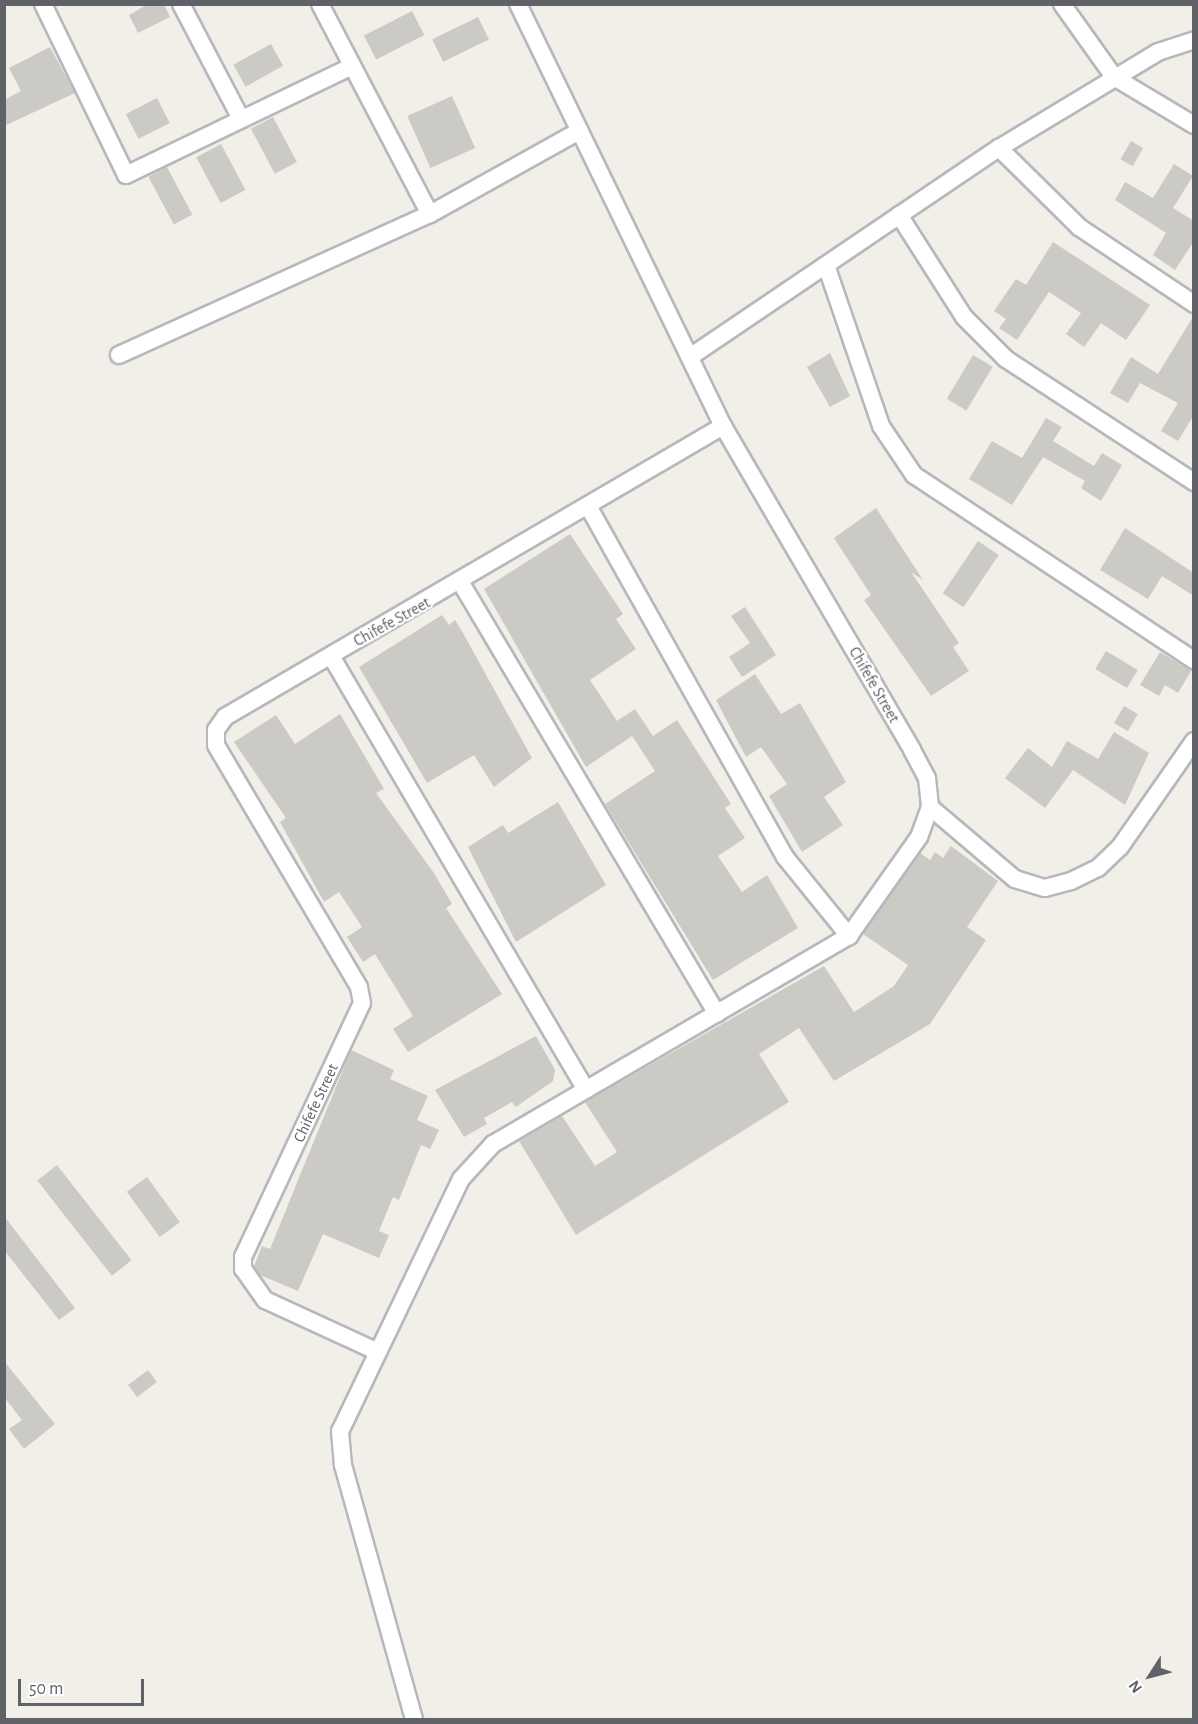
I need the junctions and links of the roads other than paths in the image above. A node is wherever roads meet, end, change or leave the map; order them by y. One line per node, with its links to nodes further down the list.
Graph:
1 (43, 4): 9 (street)
2 (181, 4): 9 (street)
3 (320, 4): 7 (street)
4 (518, 4): 11 (street)
5 (1064, 6): 8 (street)
6 (1194, 40): 8 (street)
7 (352, 66): 9 (street); 13 (street)
8 (1114, 77): 10 (street); 12 (street)
9 (241, 120)
10 (1194, 125)
11 (579, 131): 13 (street); 18 (street)
12 (999, 147): 14 (street); 16 (street)
13 (430, 214): 17 (street)
14 (900, 215): 15 (street); 20 (street)
15 (826, 265): 18 (street); 24 (street)
16 (1194, 304)
17 (118, 355)
18 (690, 357): 19 (street)
19 (723, 426): 21 (street, Chifefe Street); 26 (street, Chifefe Street)
20 (1194, 482)
21 (588, 506): 22 (street, Chifefe Street); 27 (street)
22 (461, 583): 23 (street, Chifefe Street); 28 (street)
23 (331, 656): 29 (street); 30 (street, Chifefe Street)
24 (1194, 660)
25 (1194, 741): 26 (street)
26 (930, 807): 27 (street, Chifefe Street)
27 (849, 936): 28 (street)
28 (717, 1014): 29 (street)
29 (586, 1090): 30 (street)
30 (376, 1351): 31 (street)
31 (414, 1719)

